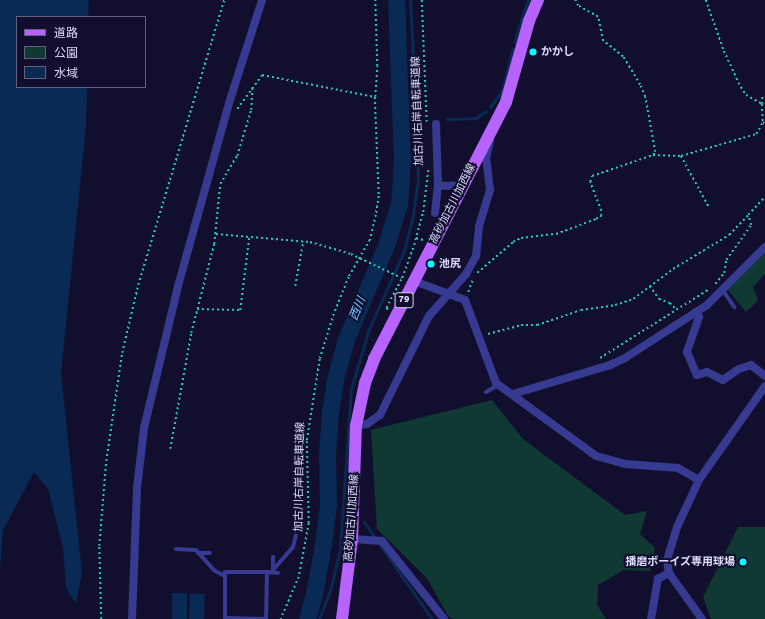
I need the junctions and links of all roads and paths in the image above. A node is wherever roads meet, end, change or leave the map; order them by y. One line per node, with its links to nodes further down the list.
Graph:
1 (224, 0): 67 (path)
2 (262, 0): 68 (street)
3 (375, 0): 10 (path)
4 (422, 0): 16 (path, 加古川右岸自転車道線)
5 (538, 0): 17 (main road, 高砂加古川加西線 / 79)
6 (575, 0): 18 (path)
7 (706, 0): 11 (path)
8 (252, 88): 10 (path); 12 (path); 27 (path)
9 (762, 96): 11 (path)
10 (375, 97): 31 (path)
11 (762, 104): 13 (path)
12 (234, 114)
13 (763, 122): 15 (path); 19 (path)
14 (436, 124): 21 (street)
15 (765, 124)
16 (427, 129)
17 (492, 130): 22 (main road, 高砂加古川加西線 / 79); 36 (street)
18 (653, 155): 19 (path); 37 (path)
19 (681, 156): 24 (path)
20 (428, 169): 31 (path, 加古川右岸自転車道線)
21 (438, 186): 22 (street); 25 (street)
22 (463, 186): 32 (main road, 高砂加古川加西線 / 79)
23 (765, 197): 26 (path)
24 (710, 208)
25 (435, 213)
26 (748, 215): 34 (path); 40 (path)
27 (215, 234): 28 (path); 39 (path)
28 (249, 237): 29 (path); 39 (path)
29 (303, 242): 31 (path); 33 (path)
30 (765, 247): 35 (street)
31 (362, 260): 70 (path, 加古川右岸自転車道線)
32 (414, 282): 36 (street); 51 (main road, 高砂加古川加西線 / 79)
33 (295, 286)
34 (650, 286): 40 (path); 42 (path)
35 (722, 289): 38 (lane); 41 (street)
36 (449, 294): 37 (street); 51 (street)
37 (465, 300): 42 (street)
38 (734, 307)
39 (197, 309): 52 (path)
40 (676, 309): 43 (path)
41 (700, 316): 44 (street); 48 (street)
42 (480, 337): 45 (street)
43 (600, 358)
44 (765, 376)
45 (498, 385): 47 (lane); 48 (street)
46 (765, 386): 49 (street)
47 (486, 392)
48 (513, 394): 53 (street)
49 (757, 394): 50 (street); 53 (street)
50 (765, 399)
51 (356, 426): 55 (main road, 高砂加古川加西線 / 79)
52 (170, 449)
53 (699, 480): 65 (street)
54 (296, 535): 58 (lane)
55 (352, 539): 71 (main road, 高砂加古川加西線 / 79); 72 (street)
56 (289, 547): 58 (lane)
57 (176, 549): 59 (lane)
58 (289, 552): 62 (lane)
59 (198, 553): 60 (lane); 66 (lane)
60 (210, 553)
61 (273, 557): 62 (lane)
62 (273, 571): 63 (lane); 64 (lane)
63 (267, 572): 66 (lane); 69 (lane)
64 (278, 573)
65 (669, 573): 73 (street); 74 (street)
66 (225, 576): 69 (lane)
67 (101, 619)
68 (132, 619)
69 (248, 619)
70 (281, 619)
71 (342, 619)
72 (444, 619)
73 (651, 619)
74 (702, 619)

